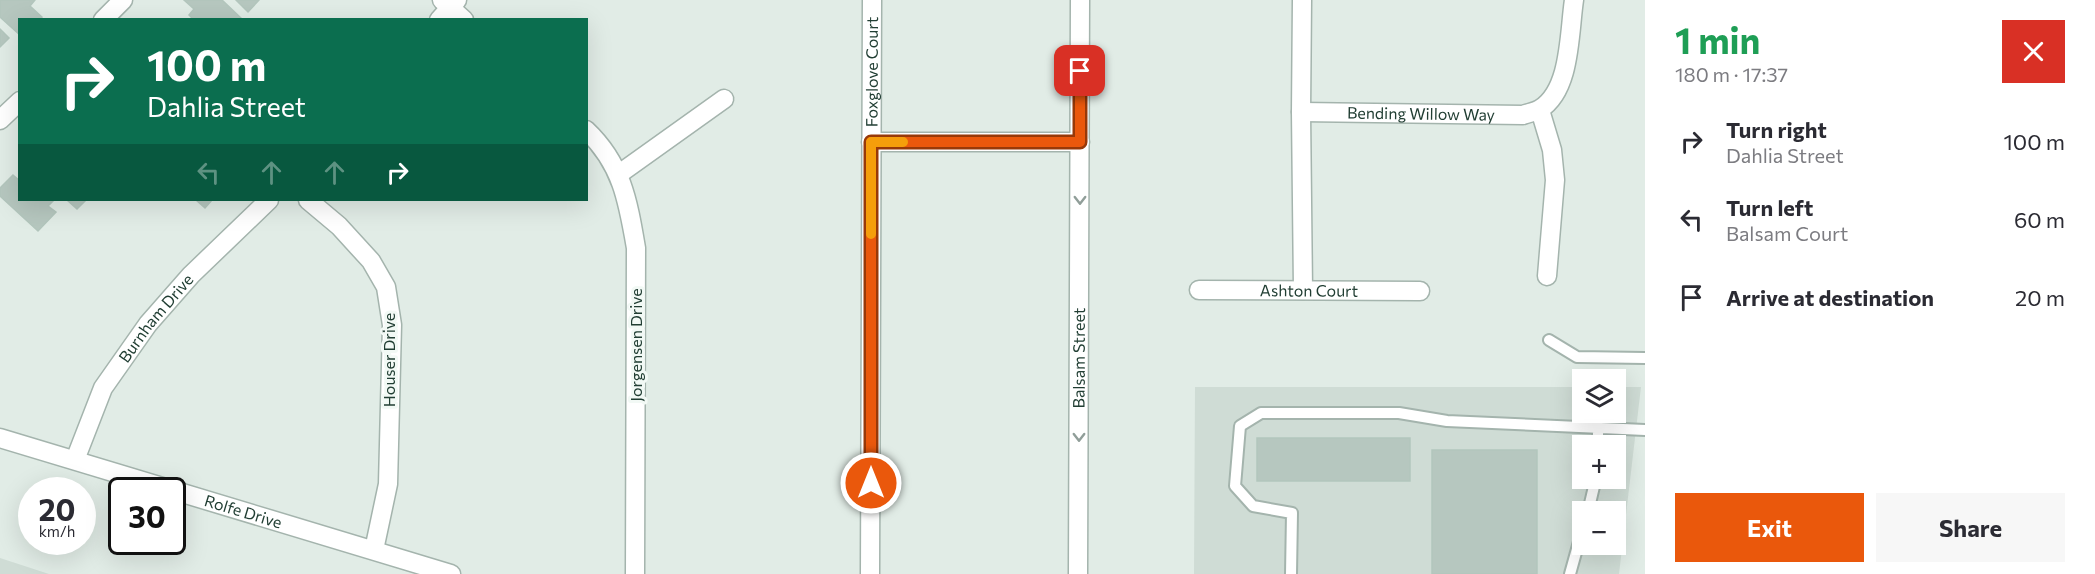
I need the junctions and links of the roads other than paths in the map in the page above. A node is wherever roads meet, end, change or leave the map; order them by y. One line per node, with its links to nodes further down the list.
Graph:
1 (123, 0): 6 (street)
2 (872, 0): 13 (street, Foxglove Court)
3 (1080, 0): 14 (street, Balsam Street)
4 (1302, 0): 10 (street)
5 (1574, 0): 9 (street)
6 (105, 18)
7 (724, 99): 15 (street)
8 (18, 103): 11 (street)
9 (1539, 110): 10 (street, Bending Willow Way); 18 (street)
10 (1301, 112): 20 (street)
11 (0, 120)
12 (588, 132): 15 (street, Jorgensen Drive)
13 (871, 142): 14 (street); 33 (street, Foxglove Court)
14 (1080, 142): 34 (street, Balsam Street, one-way to 34)
15 (619, 174): 32 (street, Jorgensen Drive)
16 (268, 201): 28 (street, Burnham Drive)
17 (309, 201): 29 (street, Houser Drive)
18 (1547, 276)
19 (1198, 290): 20 (street, Ashton Court)
20 (1303, 290): 21 (street, Ashton Court)
21 (1420, 291)
22 (1549, 340): 23 (lane)
23 (1645, 358)
24 (1598, 428): 25 (lane); 26 (lane); 35 (lane)
25 (1645, 430)
26 (1598, 435)
27 (0, 438): 28 (street, Rolfe Drive)
28 (75, 460): 29 (street, Rolfe Drive)
29 (374, 550): 31 (street, Rolfe Drive)
30 (1575, 555): 36 (lane)
31 (451, 574)
32 (635, 574)
33 (870, 574)
34 (1078, 574)
35 (1291, 574)
36 (1570, 574)

